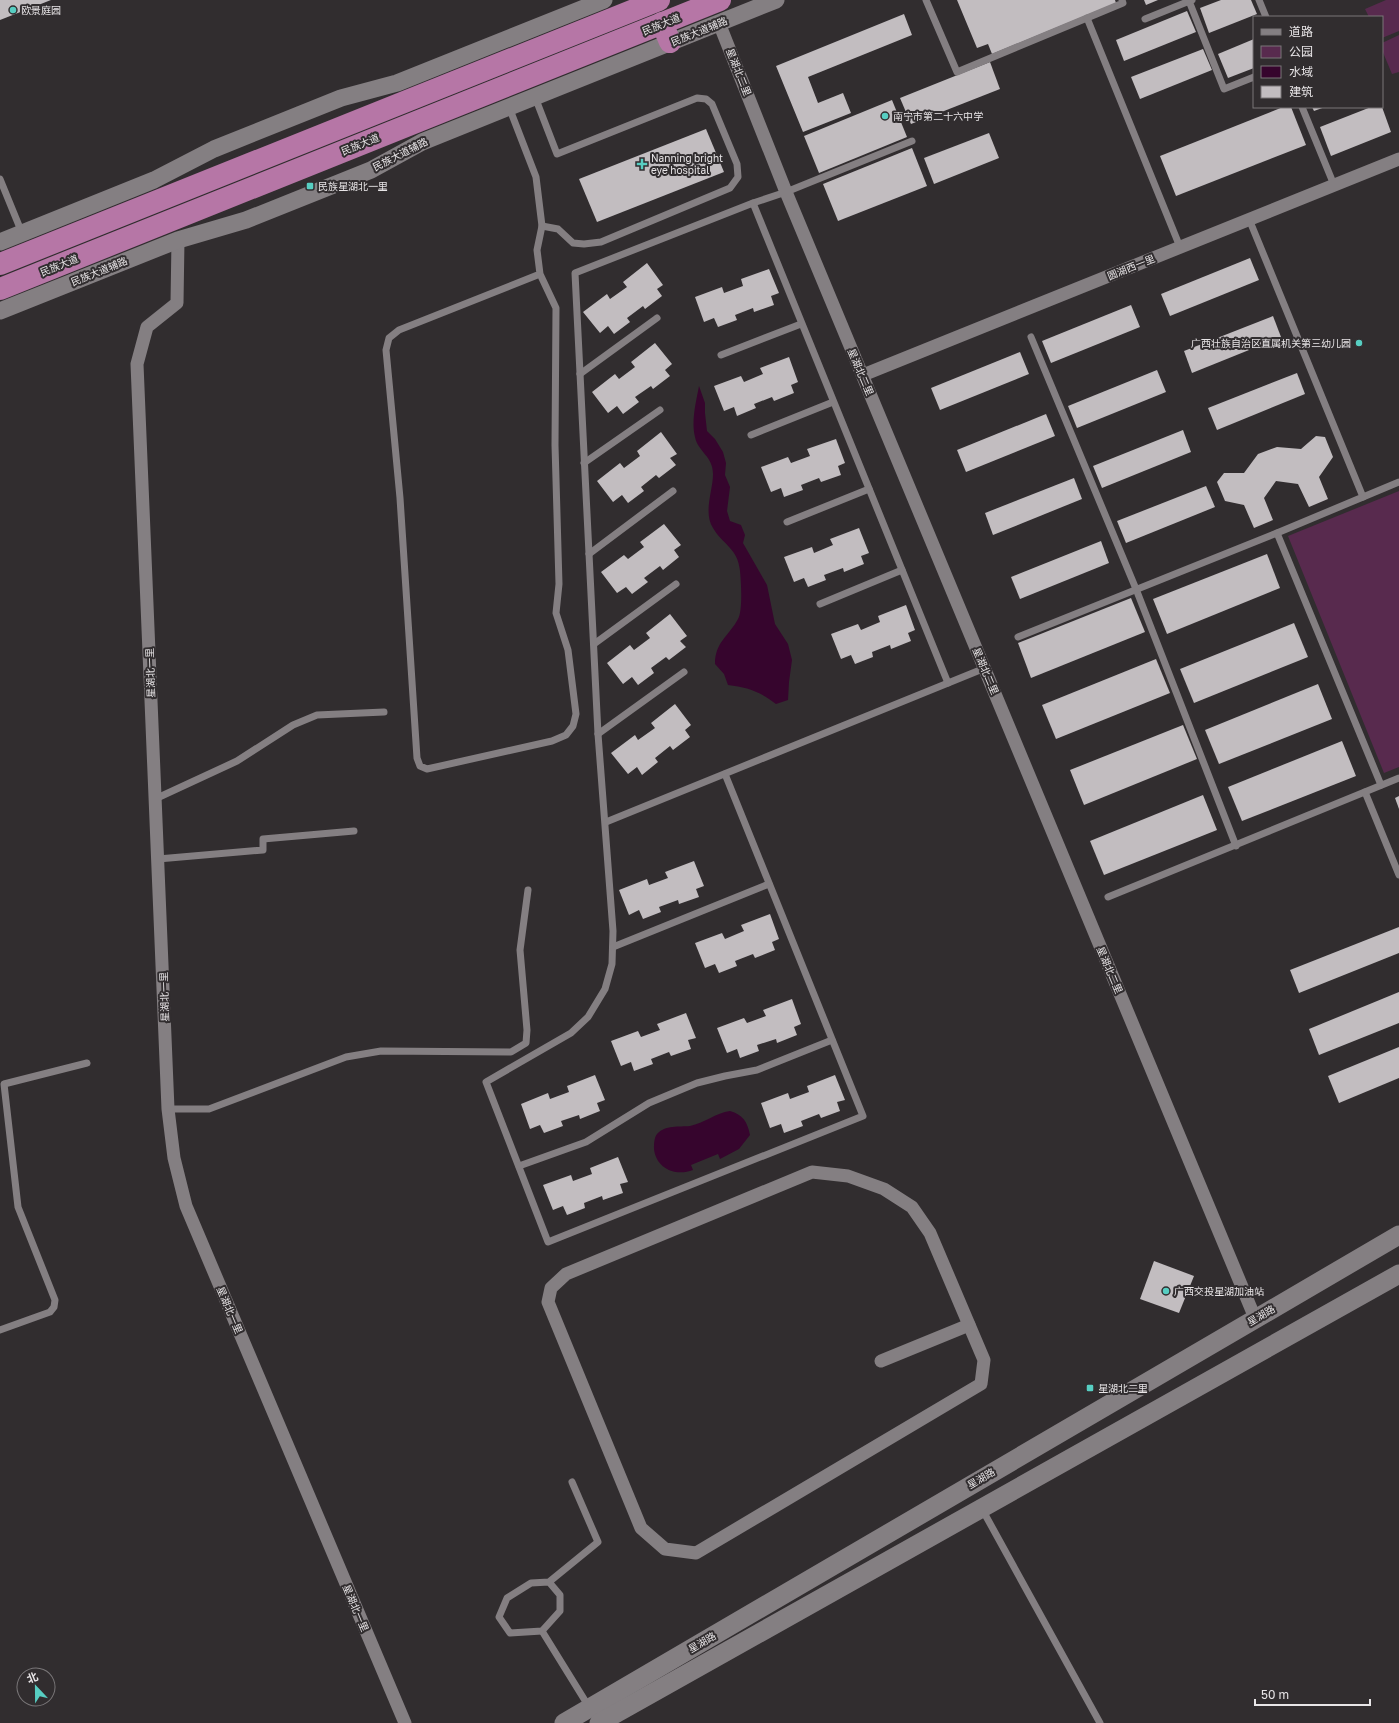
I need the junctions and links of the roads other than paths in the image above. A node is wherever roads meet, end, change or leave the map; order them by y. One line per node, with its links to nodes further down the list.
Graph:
1 (604, 0): 26 (street)
2 (659, 0): 30 (highway)
3 (720, 0): 13 (highway, 民族大道)
4 (776, 0): 12 (street, 民族大道辅路)
5 (926, 0): 10 (lane)
6 (1122, 0): 10 (lane)
7 (1191, 0): 11 (lane); 14 (lane)
8 (1259, 0): 9 (lane)
9 (1266, 16)
10 (1088, 18): 29 (lane)
11 (1145, 19)
12 (720, 22): 13 (street, 民族大道辅路); 22 (street, 星湖北二里)
13 (666, 33): 15 (street, 民族大道辅路); 32 (highway, 民族大道)
14 (1253, 77)
15 (535, 96): 16 (street, 民族大道辅路); 25 (lane)
16 (509, 107): 25 (lane); 27 (street, 民族大道辅路)
17 (1302, 108): 21 (lane)
18 (912, 141): 22 (lane)
19 (1399, 159): 21 (street, 圆湖西一里)
20 (0, 178): 26 (lane)
21 (1334, 185): 24 (street, 圆湖西一里)
22 (786, 192): 23 (lane); 39 (street, 星湖北二里)
23 (753, 203): 35 (lane); 38 (lane)
24 (1250, 219): 29 (street, 圆湖西一里); 47 (lane)
25 (542, 226): 31 (lane)
26 (22, 233): 28 (street)
27 (178, 240): 33 (street, 民族大道辅路); 66 (street, 星湖北一里)
28 (0, 242)
29 (1180, 247): 39 (street, 圆湖西一里)
30 (0, 264)
31 (540, 274): 31 (lane)
32 (0, 289)
33 (0, 311)
34 (657, 318): 38 (lane)
35 (801, 324): 37 (lane); 40 (lane)
36 (1031, 337): 53 (lane)
37 (721, 355)
38 (580, 374): 43 (lane)
39 (862, 375): 57 (street, 星湖北二里)
40 (834, 402): 42 (lane); 45 (lane)
41 (660, 410): 43 (lane)
42 (751, 435)
43 (584, 463): 50 (lane)
44 (1399, 482): 47 (lane)
45 (869, 490): 48 (lane); 51 (lane)
46 (673, 491): 50 (lane)
47 (1363, 497): 49 (lane)
48 (787, 522)
49 (1277, 533): 53 (lane); 64 (lane)
50 (589, 554): 56 (lane)
51 (902, 570): 54 (lane); 59 (lane)
52 (676, 584): 56 (lane)
53 (1136, 590): 55 (lane); 69 (lane)
54 (820, 604)
55 (1018, 637)
56 (594, 644): 61 (lane)
57 (985, 668): 59 (lane); 82 (street, 星湖北二里)
58 (684, 672): 61 (lane)
59 (948, 683): 62 (lane)
60 (384, 712): 66 (lane)
61 (598, 734): 67 (lane)
62 (725, 774): 67 (lane); 72 (lane)
63 (1399, 778): 64 (lane)
64 (1381, 785): 65 (lane)
65 (1366, 792): 69 (lane); 71 (lane)
66 (155, 799): 70 (street, 星湖北一里)
67 (606, 822): 75 (lane)
68 (354, 831): 70 (lane)
69 (1236, 846): 74 (lane)
70 (158, 859): 78 (street, 星湖北一里)
71 (1399, 875)
72 (769, 884): 75 (lane); 76 (lane)
73 (528, 890): 78 (lane)
74 (1108, 897)
75 (613, 947): 79 (lane)
76 (832, 1040): 79 (lane); 79 (lane)
77 (87, 1063): 84 (lane)
78 (168, 1109): 91 (street, 星湖北一里)
79 (519, 1166)
80 (1399, 1235): 82 (main road, 星湖路)
81 (1399, 1274): 87 (main road, 星湖路)
82 (1255, 1318): 90 (main road, 星湖路)
83 (969, 1325): 83 (street); 85 (street)
84 (0, 1330)
85 (881, 1361)
86 (572, 1482): 88 (lane)
87 (981, 1507): 90 (main road, 星湖路); 93 (lane)
88 (548, 1582): 89 (lane); 89 (lane)
89 (542, 1631): 90 (lane)
90 (603, 1718): 92 (main road, 星湖路)
91 (405, 1723)
92 (564, 1723)
93 (1100, 1723)

